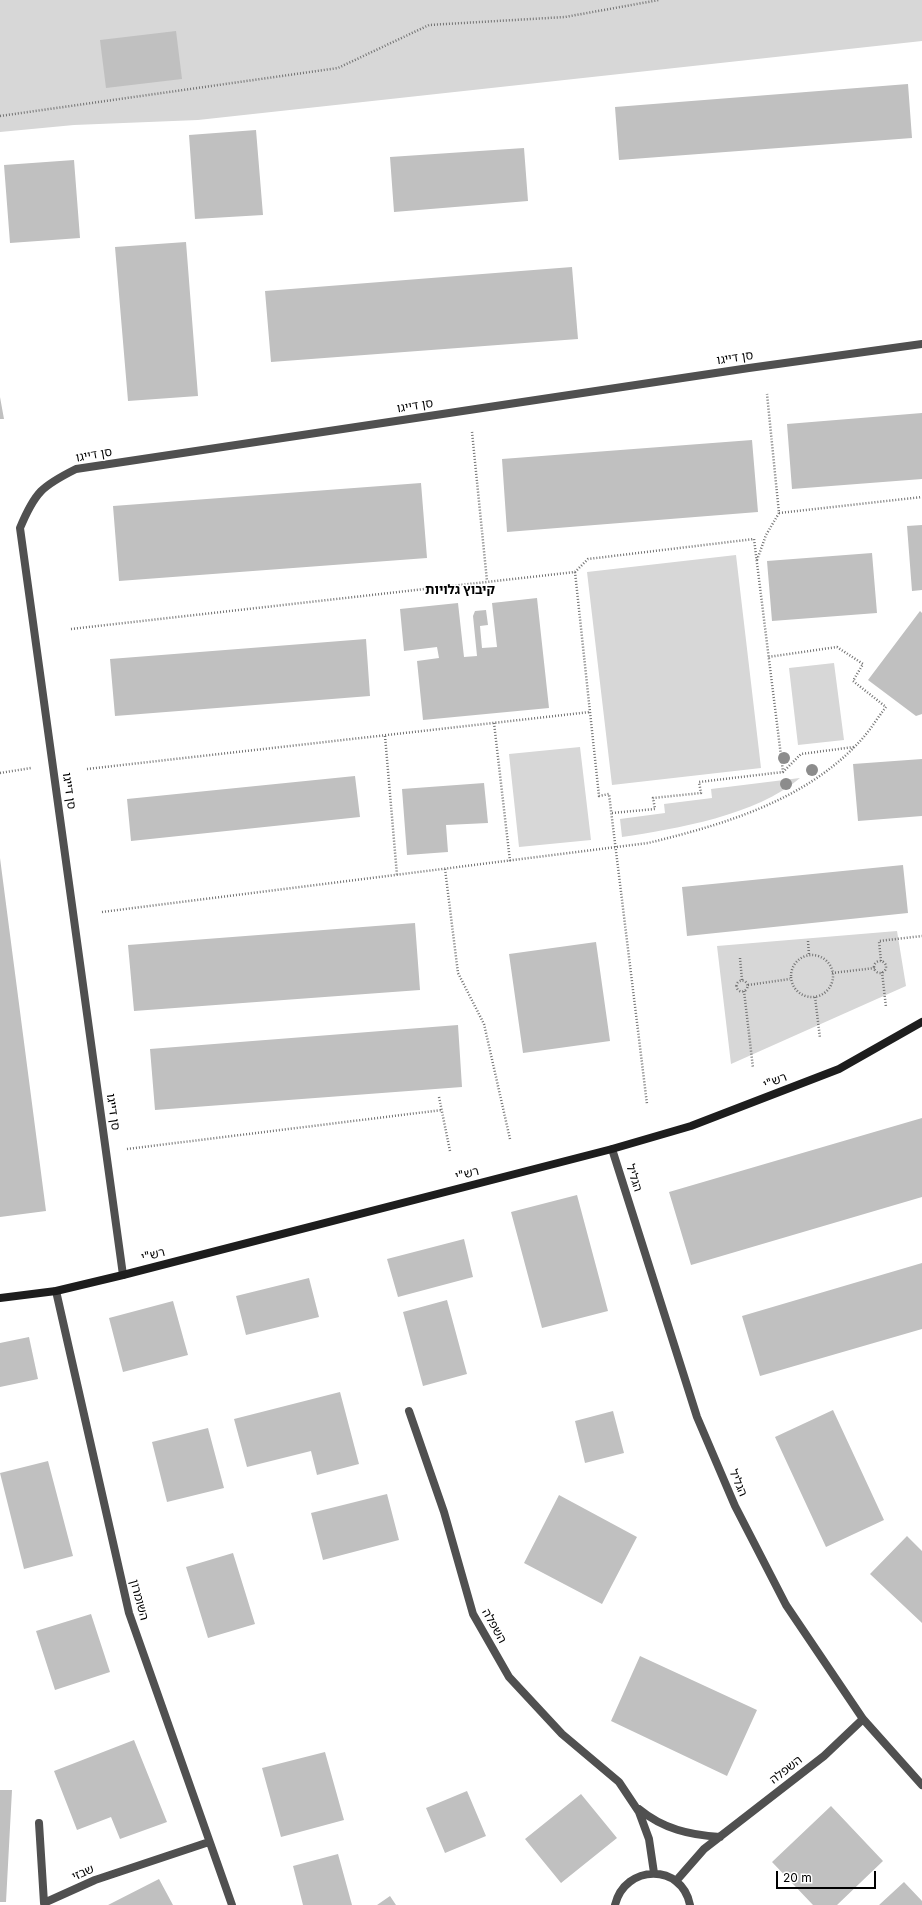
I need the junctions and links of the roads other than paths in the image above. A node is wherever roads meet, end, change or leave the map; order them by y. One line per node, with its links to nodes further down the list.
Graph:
1 (922, 344): 4 (street, סן דייגו)
2 (922, 1022): 3 (street, רש"י)
3 (612, 1150): 4 (street, רש"י); 8 (street, הגליל)
4 (123, 1275): 5 (street, רש"י)
5 (56, 1291): 6 (street, רש"י); 13 (street, השומרון)
6 (0, 1298)
7 (409, 1411): 10 (street, השפלה)
8 (863, 1719): 9 (street, הגליל); 12 (street, השפלה)
9 (922, 1785)
10 (635, 1806): 12 (street, השפלה); 14 (street, השפלה)
11 (39, 1823): 13 (street, שבזי)
12 (720, 1837): 15 (street, השפלה)
13 (209, 1842): 16 (street, השומרון)
14 (654, 1873): 15 (street); 17 (street)
15 (676, 1881): 18 (street)
16 (232, 1905)
17 (615, 1905)
18 (690, 1905)

